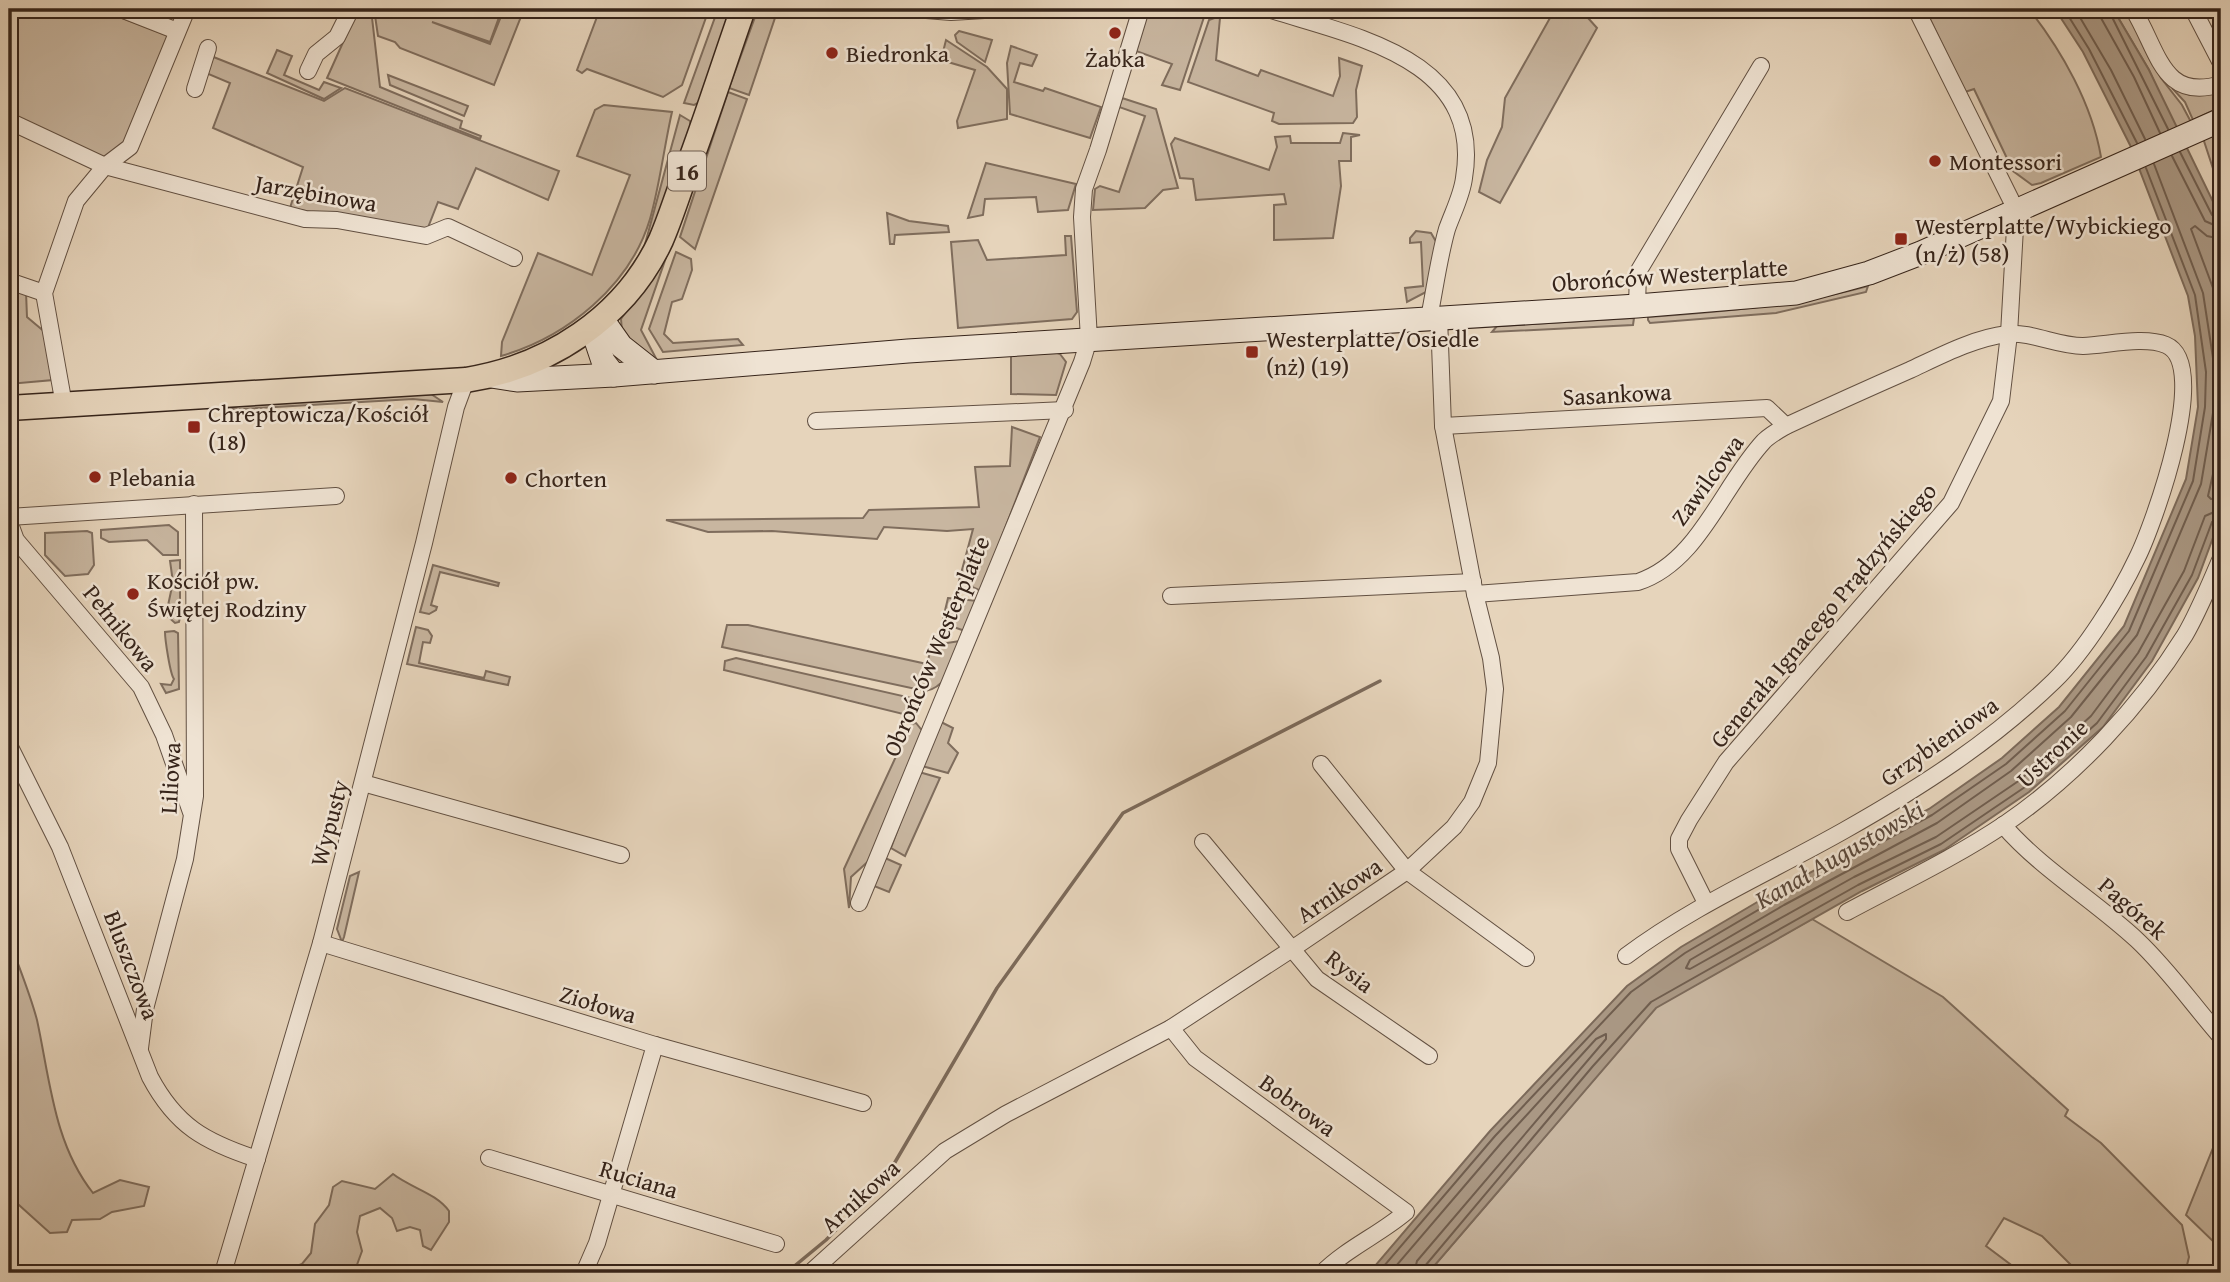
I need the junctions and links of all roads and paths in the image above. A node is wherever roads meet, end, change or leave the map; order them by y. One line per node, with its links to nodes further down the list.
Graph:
1 (121, 9): 13 (street)
2 (187, 9): 13 (street)
3 (743, 9): 29 (main road, 16)
4 (914, 9): 12 (street)
5 (1001, 9): 12 (street)
6 (1141, 9): 31 (street, Obrońców Westerplatte)
7 (1268, 9): 28 (street, Arnikowa)
8 (1916, 9): 23 (street)
9 (2133, 9): 18 (street)
10 (2193, 9): 15 (street)
11 (347, 10): 17 (street)
12 (980, 10)
13 (181, 35): 22 (street)
14 (208, 48): 19 (street)
15 (2221, 63)
16 (1761, 66): 27 (street)
17 (308, 71)
18 (2221, 84)
19 (195, 89)
20 (2221, 120): 23 (main road, Obrońców Westerplatte)
21 (9, 121): 22 (street, Jarzębinowa)
22 (105, 166): 24 (street, Jarzębinowa); 26 (street)
23 (2016, 210): 27 (main road, Obrońców Westerplatte); 30 (street, Generała Ignacego Prądzyńskiego)
24 (514, 258)
25 (9, 281): 26 (street)
26 (44, 293): 36 (street)
27 (1637, 306): 28 (main road, Obrońców Westerplatte)
28 (1434, 317): 31 (main road, Obrońców Westerplatte); 40 (street, Arnikowa)
29 (597, 324): 32 (main road); 33 (main road); 34 (main road, 16)
30 (2009, 334): 41 (street, Zawilcowa); 59 (street, Generała Ignacego Prądzyńskiego); 59 (street, Grzybieniowa)
31 (1089, 339): 32 (main road, Obrońców Westerplatte); 38 (street, Obrońców Westerplatte)
32 (654, 372): 33 (main road, Obrońców Westerplatte)
33 (614, 375): 34 (main road, Obrońców Westerplatte)
34 (491, 376): 35 (main road, 16)
35 (466, 380): 36 (main road, 16); 52 (street, Wypusty)
36 (64, 405): 37 (main road, 16)
37 (9, 408)
38 (1065, 410): 39 (street); 58 (street, Obrońców Westerplatte)
39 (816, 421)
40 (1443, 426): 41 (street, Sasankowa); 46 (street, Arnikowa)
41 (1786, 426): 46 (street, Zawilcowa)
42 (335, 496): 43 (street)
43 (194, 504): 44 (street); 48 (street, Liliowa)
44 (9, 519): 49 (street, Pełnikowa)
45 (2221, 558): 54 (street, Ustronie)
46 (1474, 588): 47 (street, Zawilcowa); 57 (street, Arnikowa)
47 (1171, 596)
48 (195, 735): 49 (street); 53 (street, Liliowa)
49 (166, 740): 53 (street, Pełnikowa)
50 (9, 745): 68 (street, Bluszczowa)
51 (1321, 764): 57 (street)
52 (363, 783): 56 (street); 61 (street, Wypusty)
53 (192, 815): 68 (street, Liliowa)
54 (2003, 825): 60 (street, Ustronie); 66 (street, Pagórek)
55 (1203, 842): 62 (street, Rysia)
56 (621, 855)
57 (1407, 871): 62 (street, Arnikowa); 64 (street)
58 (859, 903)
59 (1706, 903): 63 (street)
60 (1847, 912)
61 (321, 943): 67 (street, Ziołowa); 71 (street, Wypusty)
62 (1292, 949): 65 (street, Arnikowa); 69 (street, Rysia)
63 (1626, 956)
64 (1526, 958)
65 (1171, 1028): 79 (street, Arnikowa); 80 (street, Bobrowa)
66 (2221, 1037)
67 (655, 1045): 70 (street, Ziołowa); 73 (street)
68 (140, 1048): 71 (street, Bluszczowa)
69 (1429, 1056)
70 (863, 1103)
71 (257, 1158): 77 (street, Wypusty)
72 (489, 1158): 73 (street, Ruciana)
73 (610, 1195): 74 (street, Ruciana); 78 (street)
74 (776, 1244)
75 (82, 1273): 76 (street)
76 (100, 1273)
77 (223, 1273)
78 (584, 1273)
79 (810, 1273)
80 (1322, 1273)

